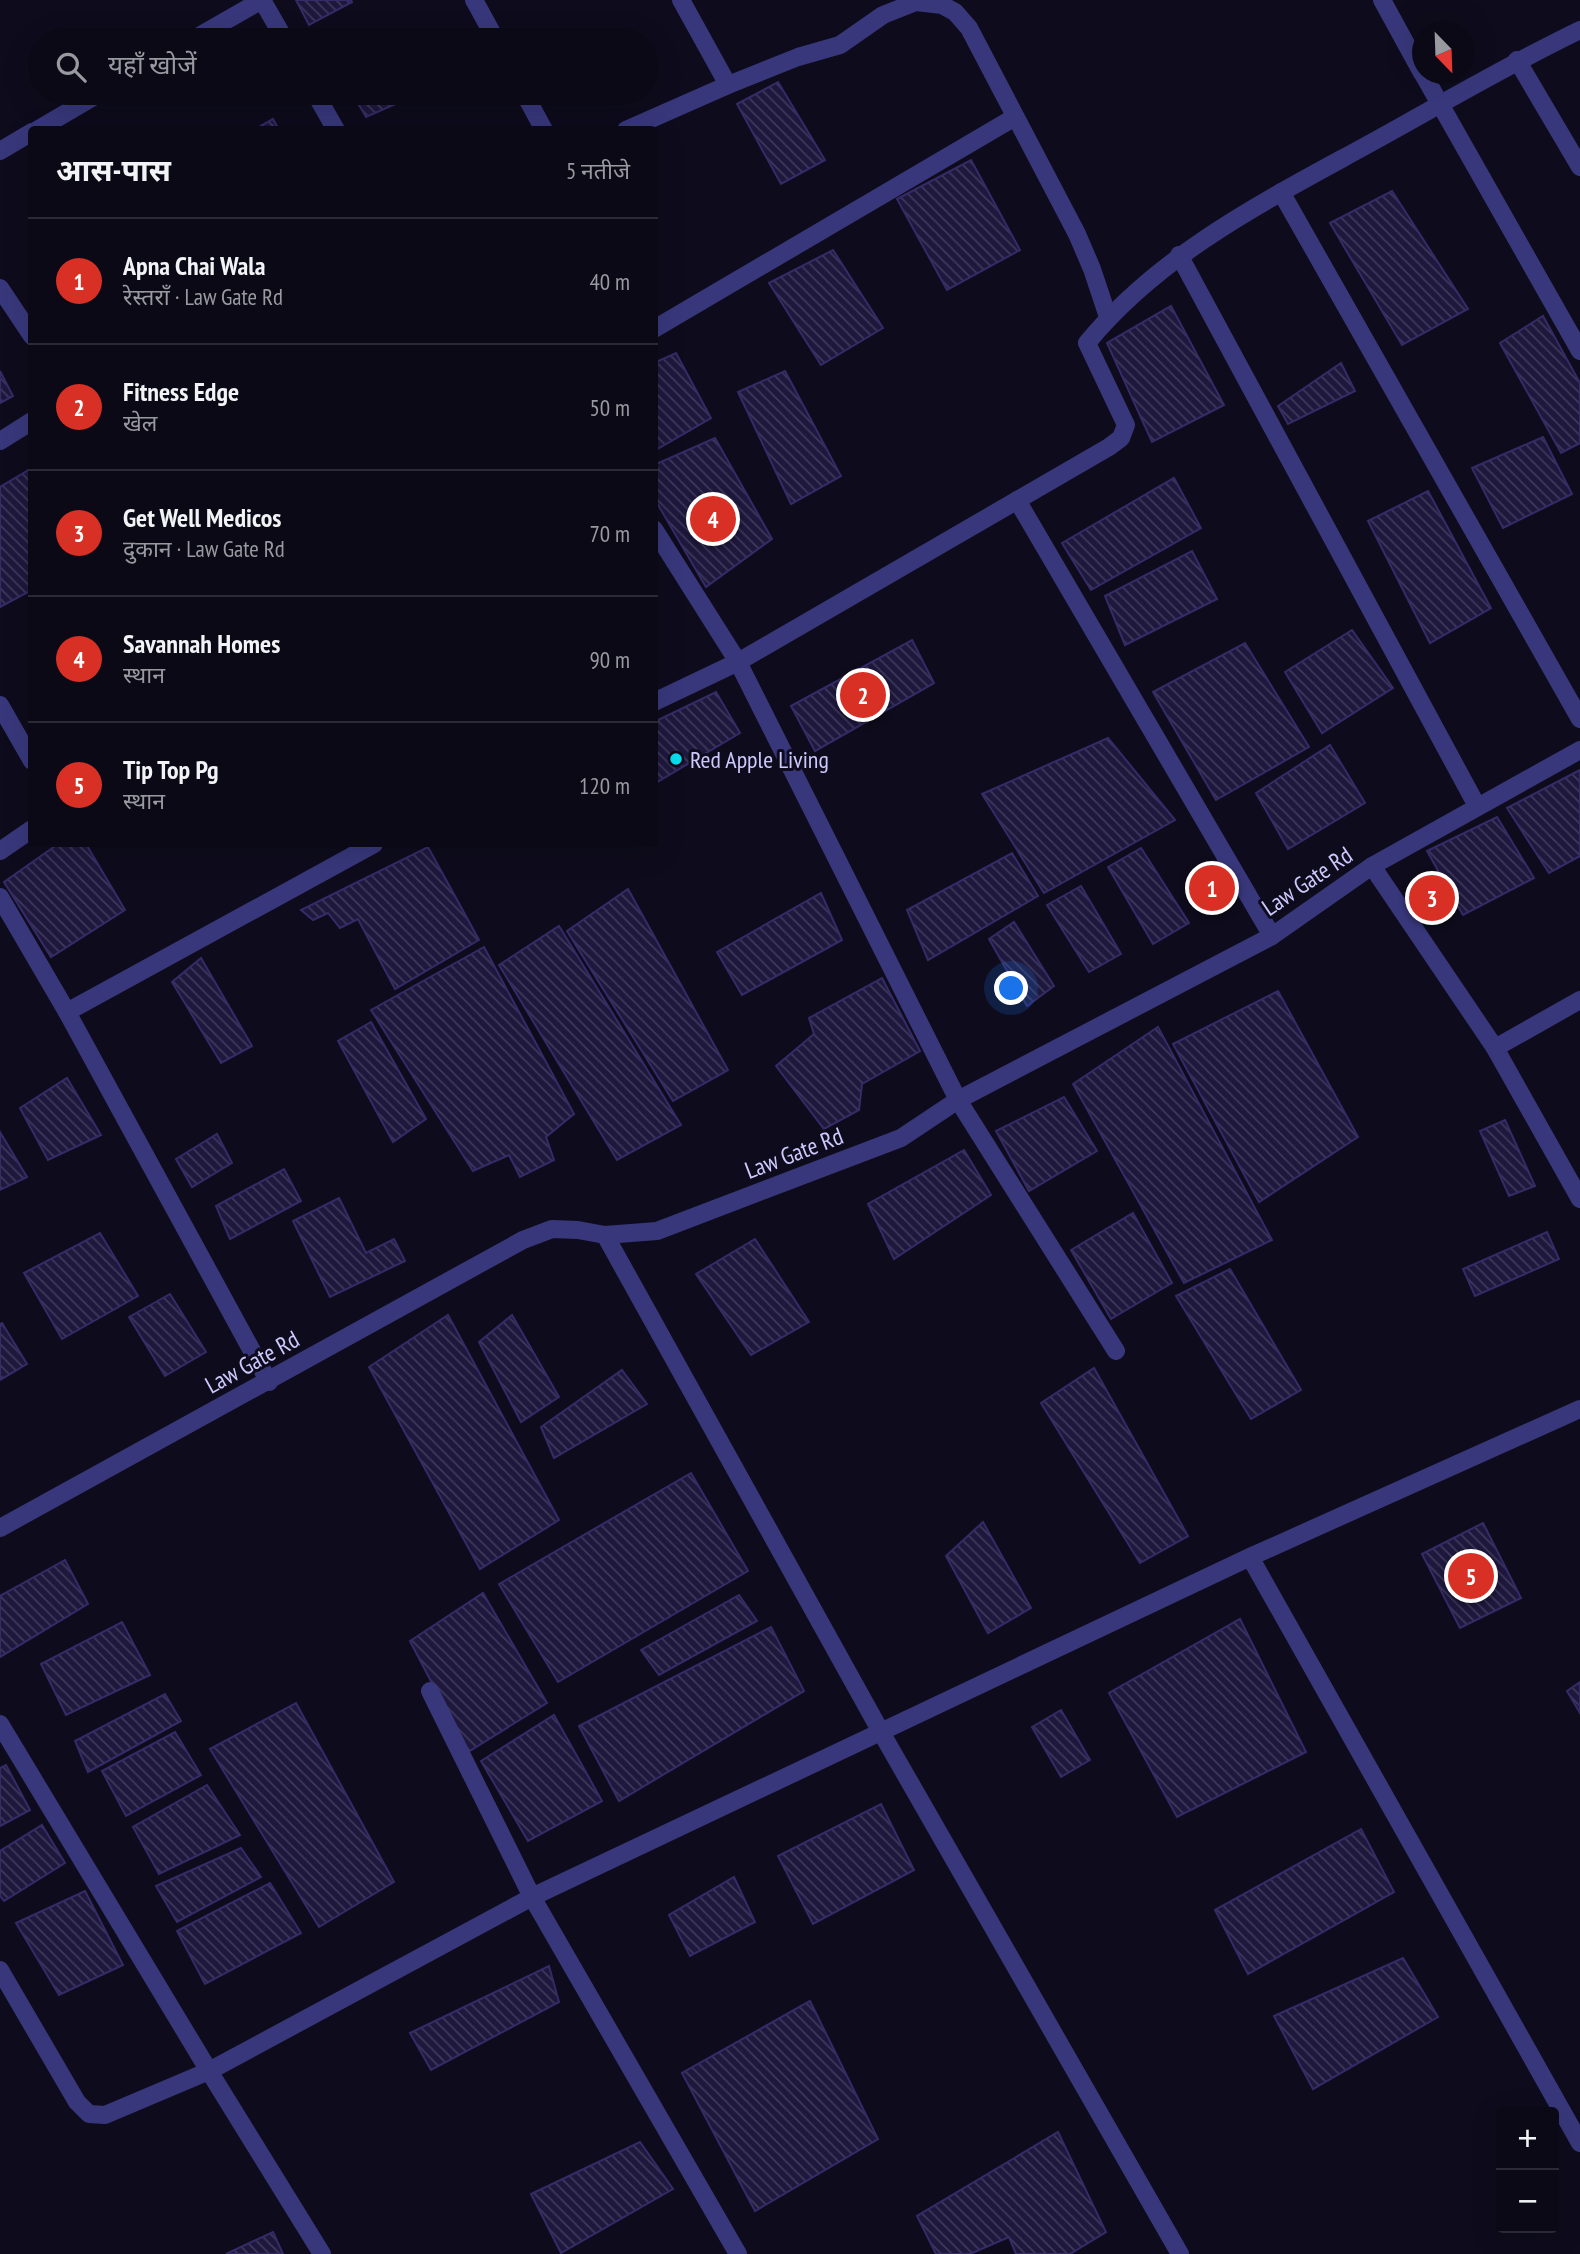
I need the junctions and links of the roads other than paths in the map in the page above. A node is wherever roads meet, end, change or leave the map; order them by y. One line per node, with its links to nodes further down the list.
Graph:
1 (262, 0): 6 (street); 7 (street)
2 (474, 0): 8 (street)
3 (681, 0): 13 (street)
4 (1382, 0): 10 (street)
5 (879, 7): 13 (street); 18 (street)
6 (213, 28)
7 (278, 28)
8 (489, 28)
9 (1580, 30): 11 (street)
10 (1412, 53)
11 (1517, 60): 14 (street); 25 (street)
12 (1429, 84): 14 (street)
13 (728, 85): 22 (street)
14 (1440, 104): 26 (street); 32 (street)
15 (80, 105): 19 (street)
16 (322, 105): 20 (street)
17 (530, 105): 21 (street)
18 (1015, 117): 29 (street); 30 (street)
19 (44, 126)
20 (334, 126)
21 (542, 126)
22 (635, 126)
23 (28, 134): 24 (street)
24 (0, 150)
25 (1580, 167)
26 (1281, 192): 27 (street); 40 (street)
27 (1179, 255): 29 (street); 43 (street)
28 (0, 288): 31 (street)
29 (1108, 317): 35 (street)
30 (658, 327)
31 (28, 330)
32 (1580, 351)
33 (28, 424): 34 (street)
34 (0, 441)
35 (1017, 500): 37 (street); 49 (street)
36 (658, 535): 37 (street)
37 (738, 662): 38 (street); 53 (street)
38 (658, 700)
39 (0, 705): 42 (street)
40 (1580, 719)
41 (1580, 750): 43 (street, Law Gate Rd)
42 (28, 754)
43 (1477, 806): 47 (street, Law Gate Rd)
44 (28, 832): 46 (street)
45 (369, 847): 51 (street)
46 (0, 850)
47 (1372, 866): 49 (street, Law Gate Rd); 52 (street)
48 (0, 897): 51 (street)
49 (1272, 936): 53 (street, Law Gate Rd)
50 (1580, 1000): 52 (street)
51 (67, 1012): 57 (street)
52 (1495, 1048): 54 (street)
53 (958, 1100): 55 (street, Law Gate Rd); 56 (street)
54 (1580, 1199)
55 (605, 1235): 57 (street, Law Gate Rd); 63 (street)
56 (1116, 1350)
57 (269, 1382): 59 (street, Law Gate Rd)
58 (1580, 1409): 60 (street)
59 (0, 1528)
60 (1250, 1557): 63 (street); 67 (street)
61 (430, 1690): 64 (street)
62 (0, 1724): 66 (street)
63 (881, 1732): 64 (street); 70 (street)
64 (532, 1897): 66 (street); 69 (street)
65 (0, 1970): 66 (street)
66 (209, 2071): 68 (street)
67 (1580, 2143)
68 (323, 2254)
69 (738, 2254)
70 (1180, 2254)

